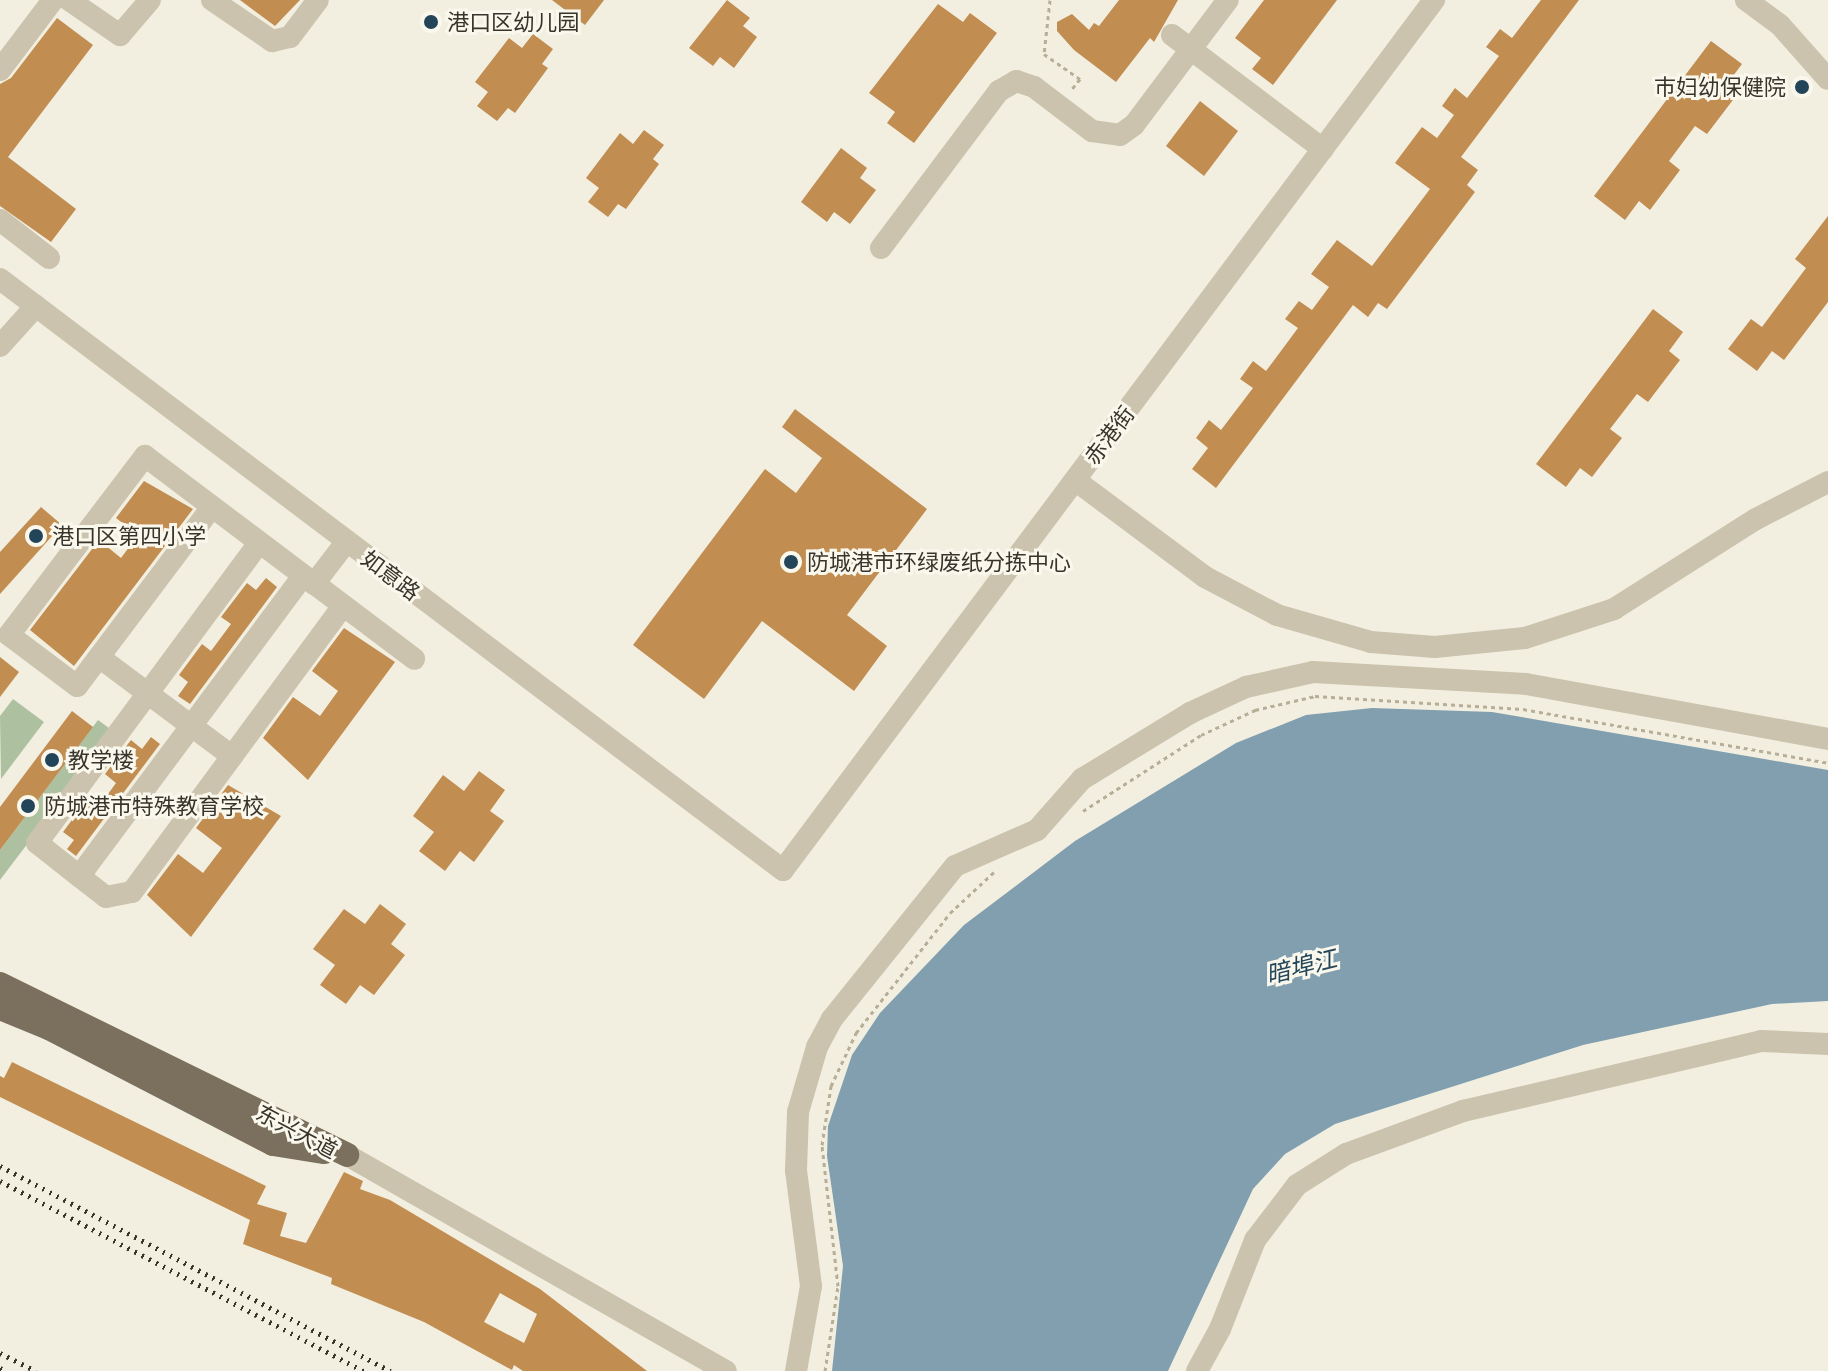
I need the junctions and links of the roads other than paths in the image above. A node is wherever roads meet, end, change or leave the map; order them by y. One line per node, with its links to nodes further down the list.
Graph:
1 (53, 0): 11 (street)
2 (69, 0): 3 (street)
3 (150, 0)
4 (212, 0): 5 (street)
5 (318, 0)
6 (1228, 0): 10 (street)
7 (1434, 0): 13 (street, 赤港街)
8 (1746, 0): 12 (street)
9 (1172, 35): 10 (street)
10 (1191, 49): 13 (street); 15 (street)
11 (0, 70)
12 (1828, 79)
13 (1323, 149): 20 (street, 赤港街)
14 (0, 220): 16 (street)
15 (881, 248)
16 (49, 258)
17 (0, 279): 18 (street, 如意路)
18 (36, 306): 19 (street); 23 (street, 如意路)
19 (0, 346)
20 (1075, 480): 21 (street); 33 (street, 赤港街)
21 (1828, 482)
22 (212, 507): 24 (street); 27 (street); 27 (street)
23 (347, 541): 25 (street); 33 (street, 如意路)
24 (259, 543): 25 (street); 29 (street)
25 (309, 580): 26 (street); 30 (street)
26 (343, 606): 28 (street); 32 (street)
27 (99, 657): 29 (street)
28 (414, 659)
29 (147, 693): 30 (street); 34 (street)
30 (191, 726): 32 (street); 34 (street)
31 (1828, 739): 40 (street)
32 (232, 756): 34 (street)
33 (783, 870)
34 (79, 876)
35 (0, 984): 38 (main road, 东兴大道)
36 (0, 1008): 38 (main road, 东兴大道)
37 (1828, 1044): 41 (street)
38 (347, 1155): 39 (street)
39 (726, 1371)
40 (796, 1371)
41 (1197, 1371)

